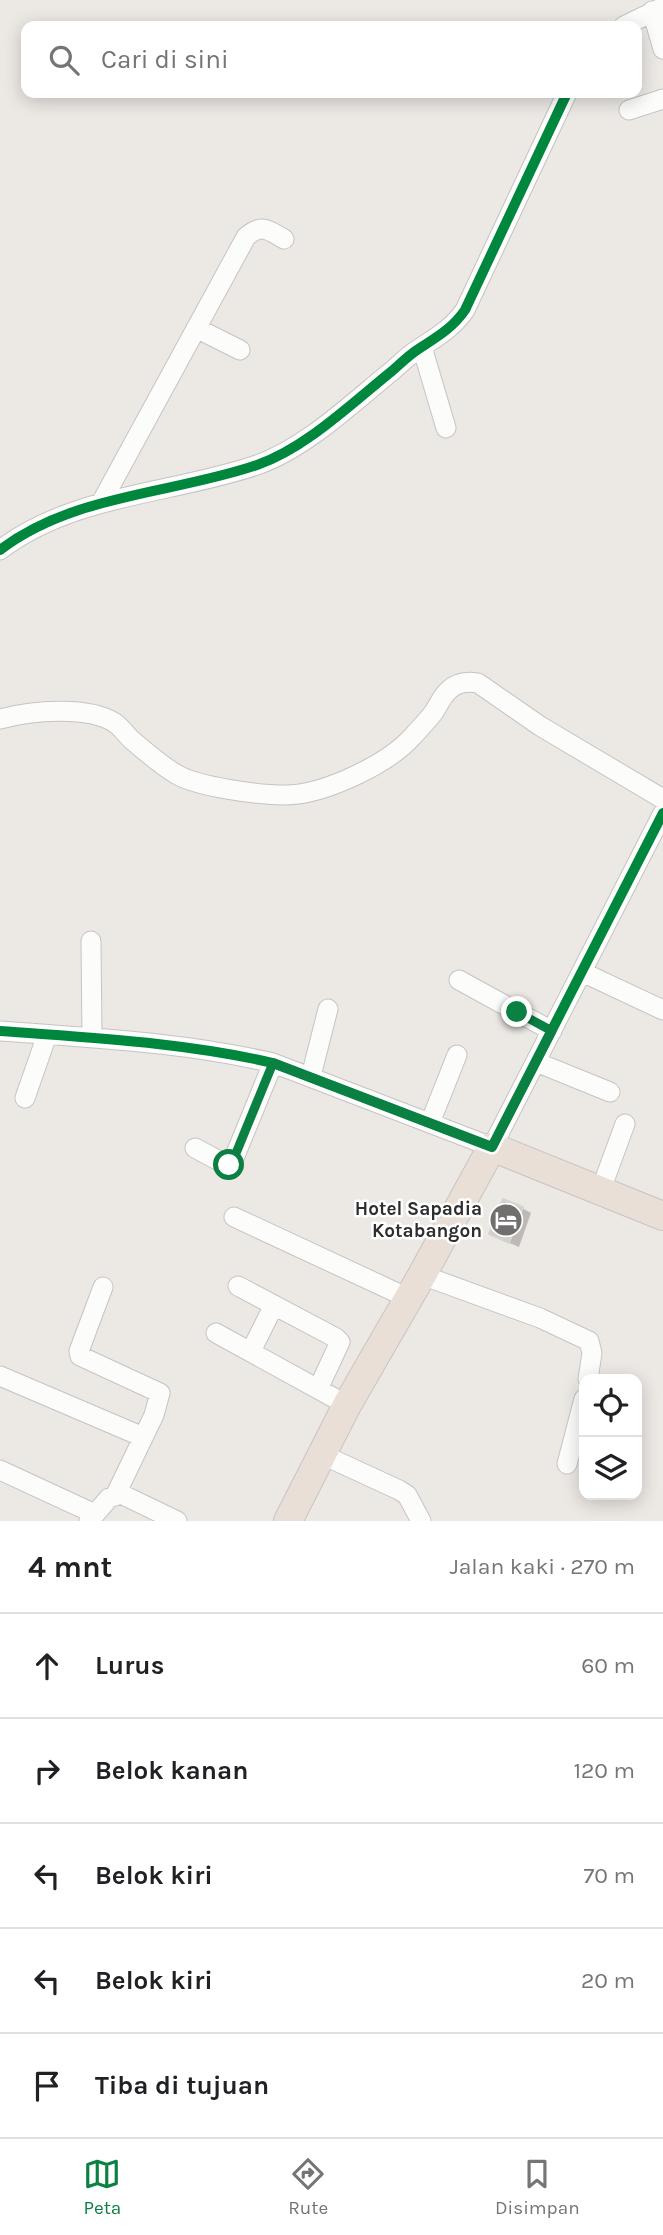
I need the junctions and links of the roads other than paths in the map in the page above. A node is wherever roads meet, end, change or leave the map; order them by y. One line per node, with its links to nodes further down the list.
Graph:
1 (658, 9): 2 (street); 3 (street)
2 (634, 21)
3 (663, 49)
4 (565, 98): 9 (street)
5 (663, 99): 6 (street)
6 (629, 110)
7 (284, 239): 8 (street)
8 (196, 328): 10 (street); 12 (street)
9 (422, 347): 11 (street); 12 (street)
10 (240, 350)
11 (446, 428)
12 (102, 503): 13 (street)
13 (0, 550)
14 (0, 719): 15 (street)
15 (663, 799)
16 (662, 818): 18 (street)
17 (92, 941): 25 (street)
18 (582, 972): 21 (street); 23 (street)
19 (459, 980): 23 (street)
20 (328, 1009): 29 (street)
21 (663, 1010)
22 (0, 1031): 24 (street)
23 (552, 1031): 27 (street)
24 (47, 1035): 25 (street); 31 (street)
25 (92, 1038): 28 (street)
26 (457, 1055): 32 (street)
27 (536, 1062): 30 (street); 34 (street)
28 (273, 1063): 29 (street); 35 (street)
29 (311, 1076): 32 (street)
30 (610, 1092)
31 (25, 1098)
32 (430, 1123): 34 (street)
33 (625, 1124): 36 (street)
34 (492, 1147): 36 (highway); 40 (highway)
35 (195, 1148)
36 (600, 1192): 37 (highway)
37 (663, 1216)
38 (234, 1217): 40 (street)
39 (238, 1286): 42 (street)
40 (415, 1286): 45 (street); 48 (highway)
41 (103, 1287): 50 (street)
42 (274, 1305): 44 (street); 47 (street)
43 (216, 1333): 44 (street)
44 (251, 1351): 47 (street)
45 (588, 1374)
46 (0, 1376): 50 (street)
47 (318, 1389): 48 (street)
48 (347, 1405): 51 (highway)
49 (579, 1418): 52 (street)
50 (143, 1437): 54 (street)
51 (321, 1454): 57 (highway); 58 (street)
52 (567, 1464)
53 (0, 1470): 55 (street)
54 (116, 1494): 55 (street); 56 (street)
55 (92, 1517)
56 (177, 1521)
57 (288, 1521)
58 (421, 1521)

